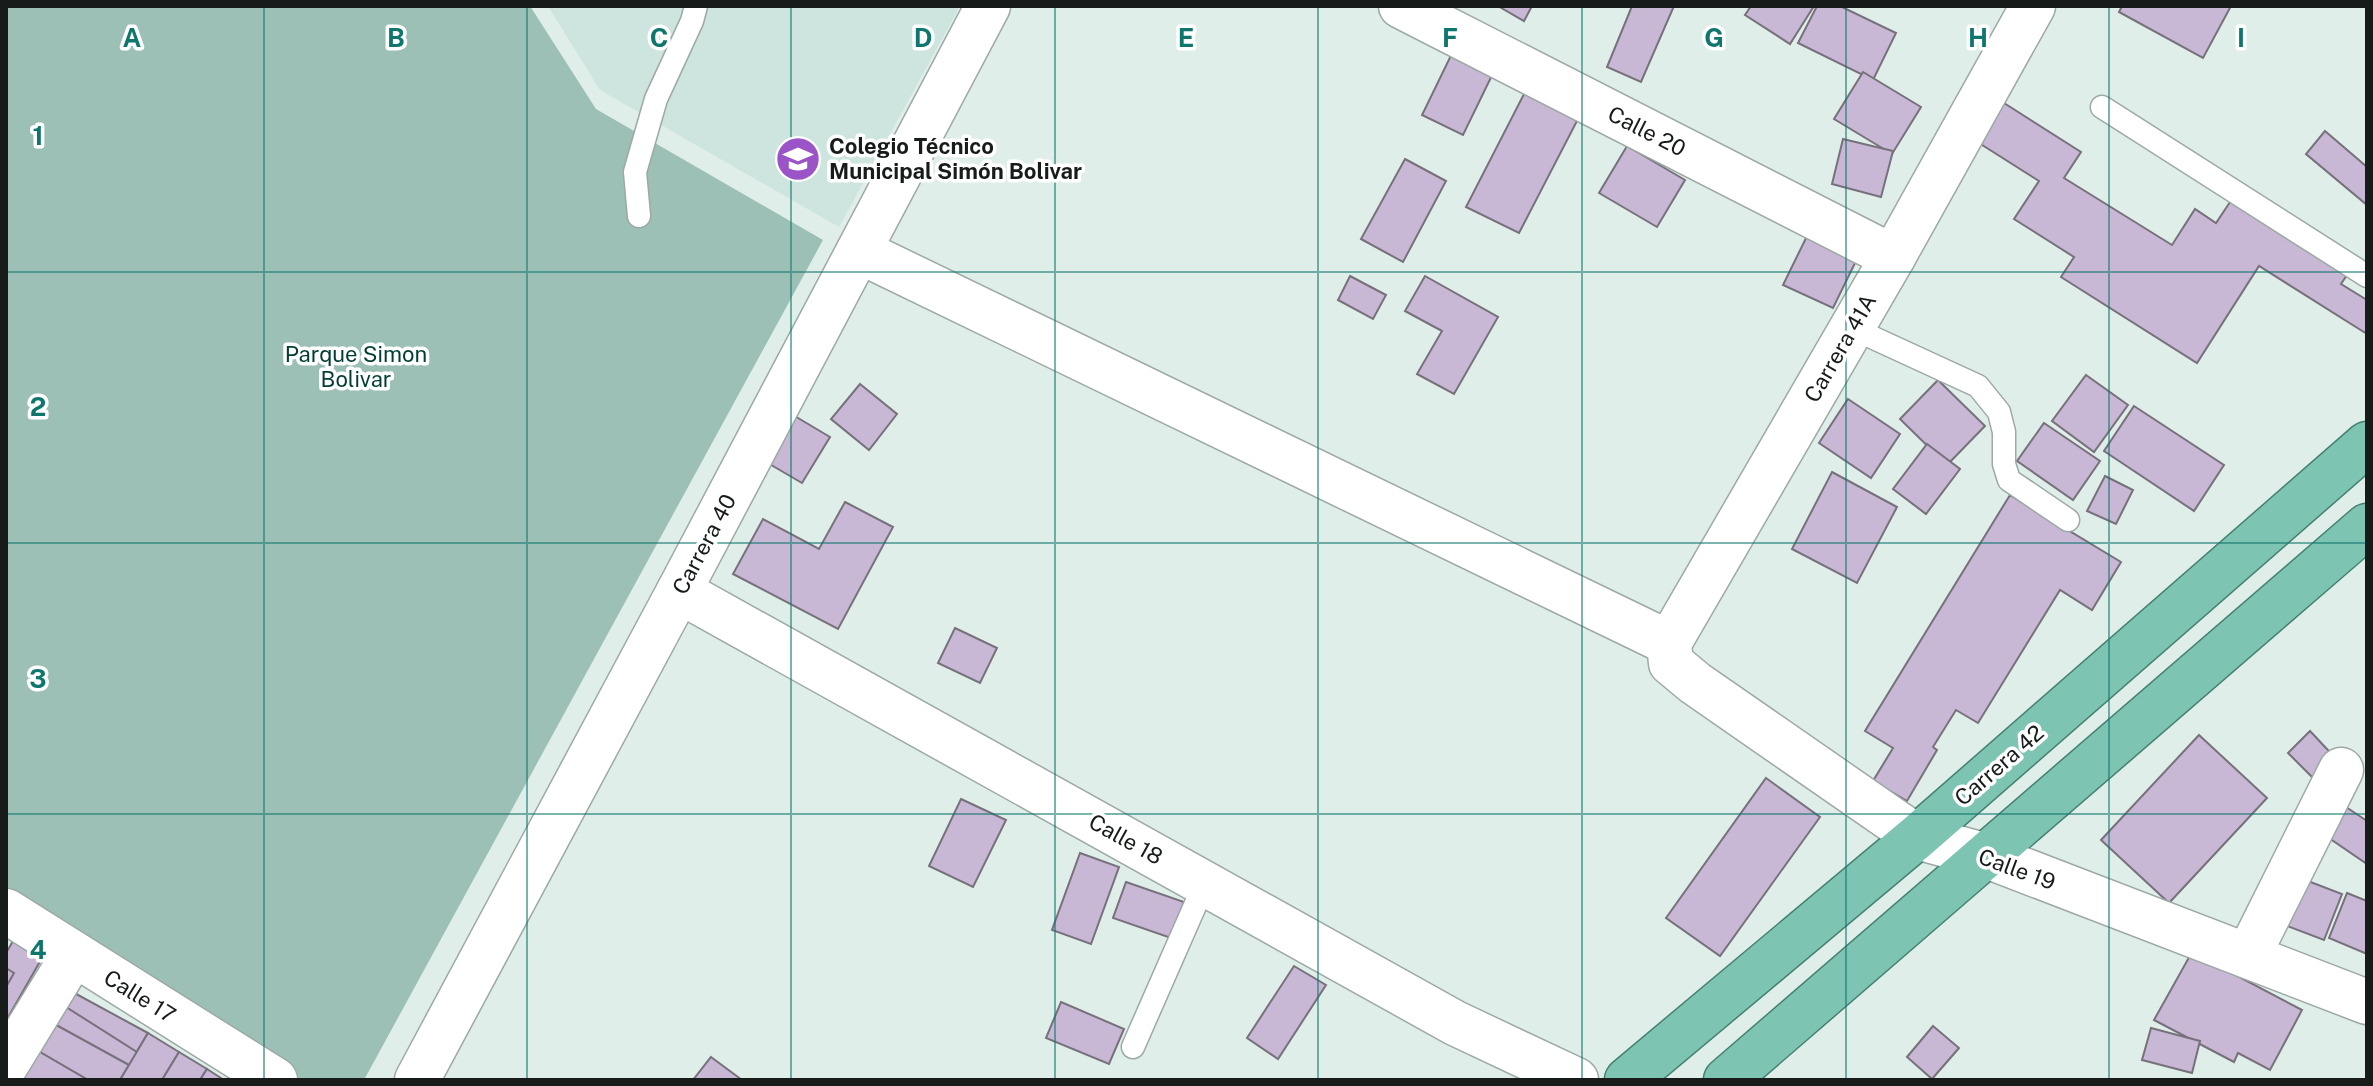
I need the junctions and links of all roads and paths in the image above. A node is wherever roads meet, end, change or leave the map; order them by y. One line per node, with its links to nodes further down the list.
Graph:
1 (696, 6): 6 (lane)
2 (988, 6): 7 (street, Carrera 40)
3 (1401, 6): 8 (street, Calle 20)
4 (2033, 6): 8 (street, Carrera 41A)
5 (2102, 107): 9 (lane)
6 (639, 216)
7 (859, 251): 14 (street, Carrera 40); 15 (street)
8 (1893, 257): 10 (street, Carrera 41A)
9 (2367, 276)
10 (1852, 328): 12 (lane); 15 (street, Carrera 41A)
11 (2367, 444): 17 (highway, Carrera 42)
12 (2068, 520)
13 (2367, 526): 18 (highway)
14 (679, 591): 19 (street, Calle 18); 27 (street, Carrera 40)
15 (1669, 643): 17 (street, Calle 19)
16 (2341, 770): 22 (street)
17 (1917, 837): 18 (street, Calle 19); 29 (highway, Carrera 42)
18 (1987, 856): 22 (street, Calle 19); 30 (highway)
19 (1205, 883): 24 (lane); 28 (street, Calle 18)
20 (6, 911): 21 (street, Calle 17)
21 (74, 954): 25 (street); 26 (street, Calle 17)
22 (2248, 956): 23 (street, Calle 19)
23 (2367, 1002)
24 (1133, 1047)
25 (6, 1065)
26 (275, 1080)
27 (417, 1080)
28 (1576, 1080)
29 (1627, 1080)
30 (1726, 1080)

